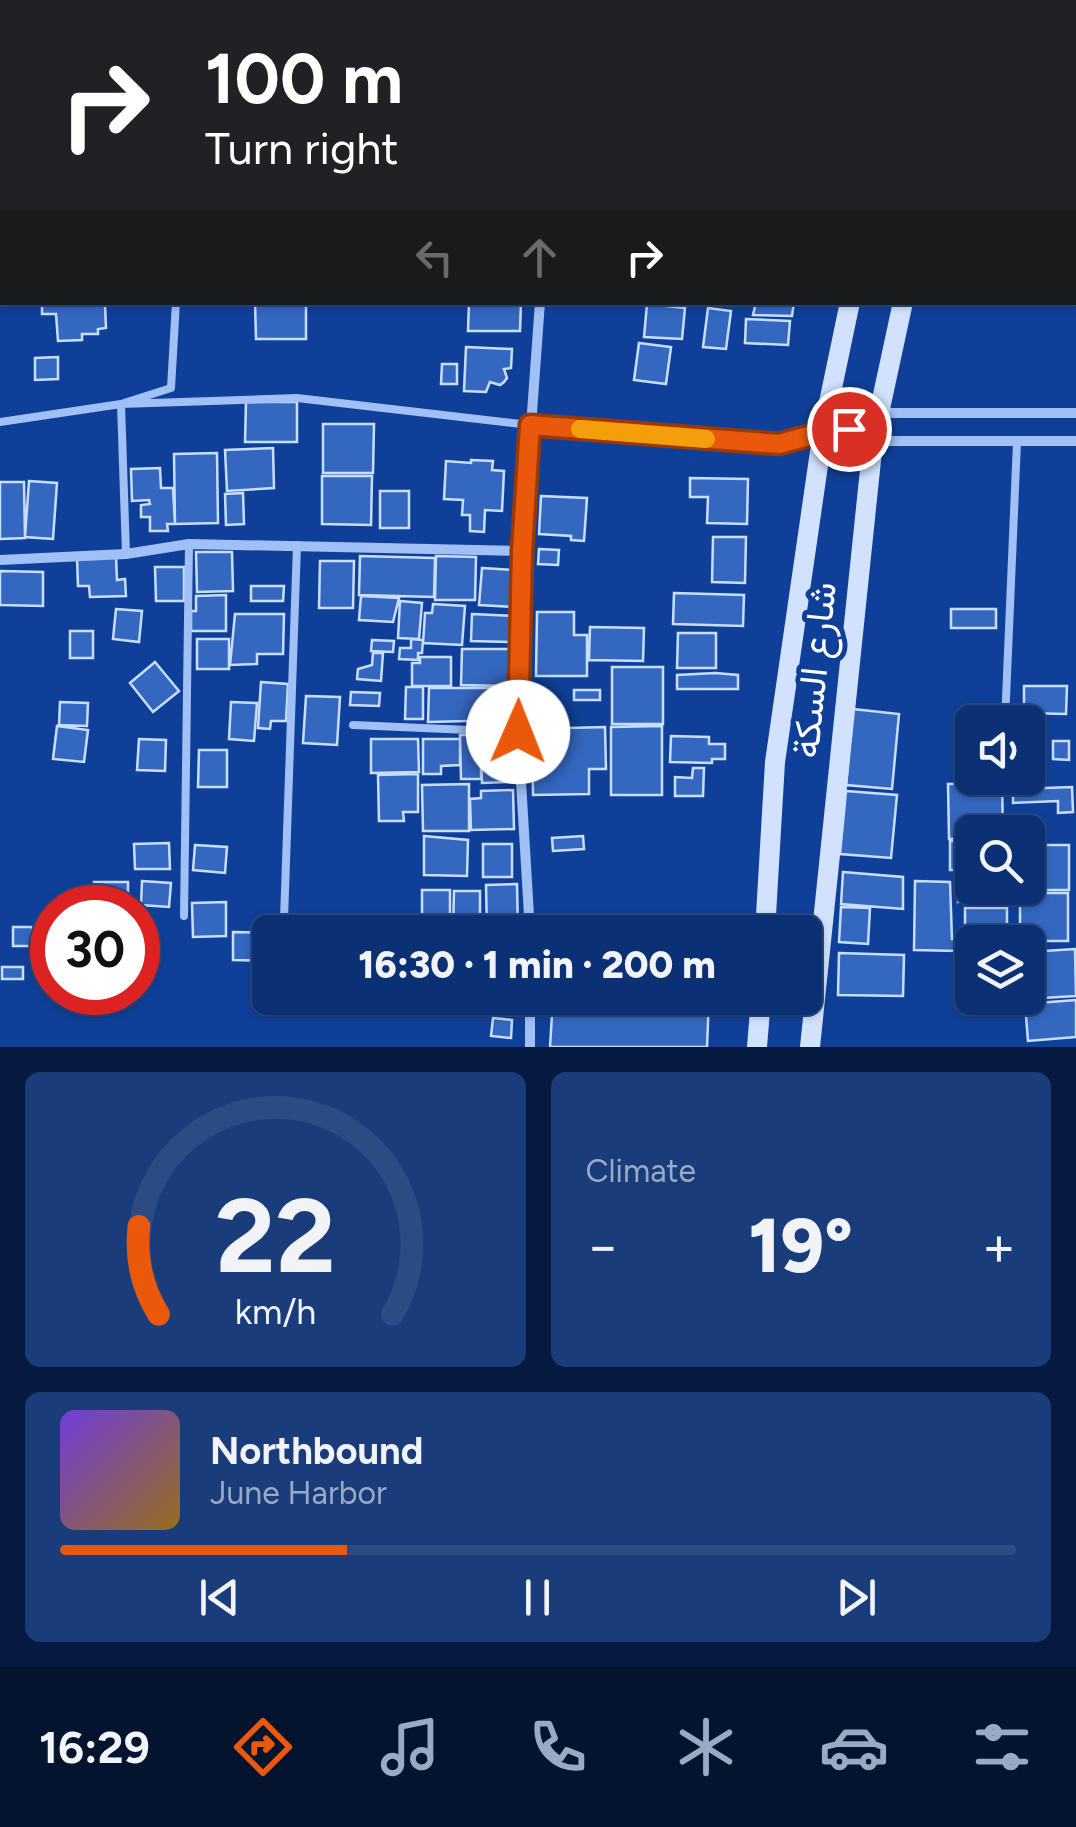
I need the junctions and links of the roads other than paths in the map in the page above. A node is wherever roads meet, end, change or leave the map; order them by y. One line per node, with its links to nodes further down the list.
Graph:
1 (176, 305): 5 (lane)
2 (540, 305): 9 (street)
3 (849, 305): 11 (main road, شارع السكة)
4 (902, 305): 6 (main road, شارع السكة)
5 (121, 404): 8 (lane); 9 (lane); 18 (lane)
6 (879, 413): 7 (street); 10 (street); 12 (main road, شارع السكة)
7 (1076, 413)
8 (0, 422)
9 (530, 425): 11 (lane); 17 (street)
10 (849, 429): 11 (lane); 12 (street)
11 (823, 432): 25 (main road, شارع السكة)
12 (873, 441): 14 (street); 31 (main road, شارع السكة)
13 (1076, 441): 14 (street)
14 (1016, 442): 20 (lane)
15 (189, 544): 16 (street); 18 (street); 26 (lane)
16 (297, 545): 17 (street); 23 (lane)
17 (522, 551): 22 (street)
18 (126, 554): 19 (street)
19 (0, 560)
20 (1007, 705)
21 (353, 725): 22 (lane)
22 (518, 732): 24 (street)
23 (284, 915)
24 (529, 915)
25 (766, 915)
26 (184, 916)
27 (530, 1015): 29 (street)
28 (759, 1015): 30 (main road)
29 (530, 1047)
30 (758, 1047)
31 (810, 1047)

